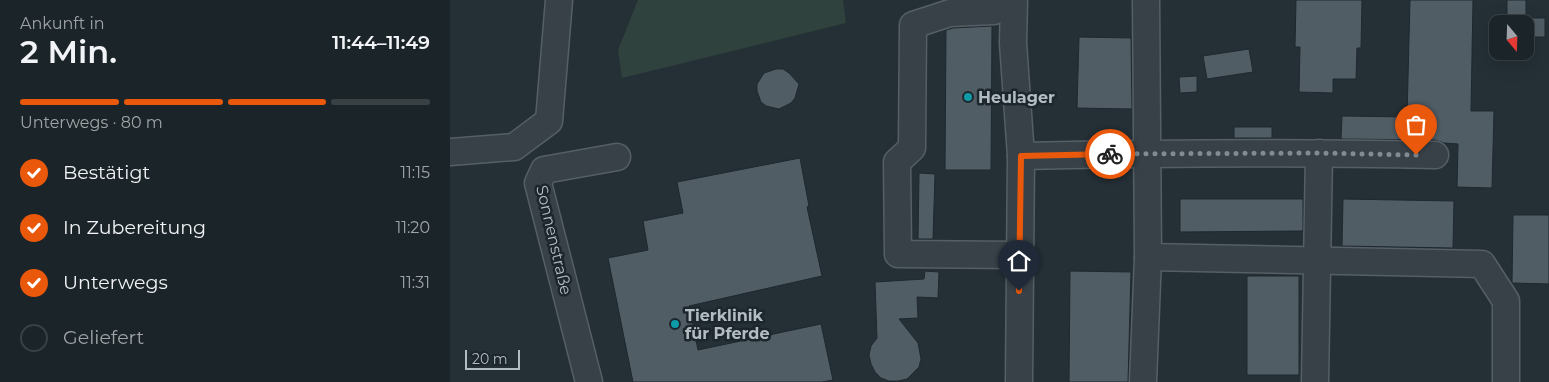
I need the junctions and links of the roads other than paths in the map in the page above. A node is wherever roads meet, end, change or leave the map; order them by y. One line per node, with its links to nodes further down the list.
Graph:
1 (559, 0): 4 (street)
2 (1146, 0): 6 (street)
3 (1004, 6): 8 (street); 12 (street)
4 (527, 138): 5 (street); 11 (street)
5 (450, 152)
6 (1147, 153): 7 (street); 8 (street); 13 (street)
7 (1319, 153): 9 (street); 14 (street)
8 (1021, 156): 12 (street)
9 (1435, 156)
10 (617, 157): 11 (street, Sonnenstraße)
11 (544, 170): 15 (street, Sonnenstraße)
12 (1020, 255): 16 (street)
13 (1148, 257): 14 (street); 17 (street)
14 (1316, 260): 18 (street); 19 (street)
15 (589, 382)
16 (1018, 382)
17 (1143, 382)
18 (1315, 382)
19 (1506, 382)

